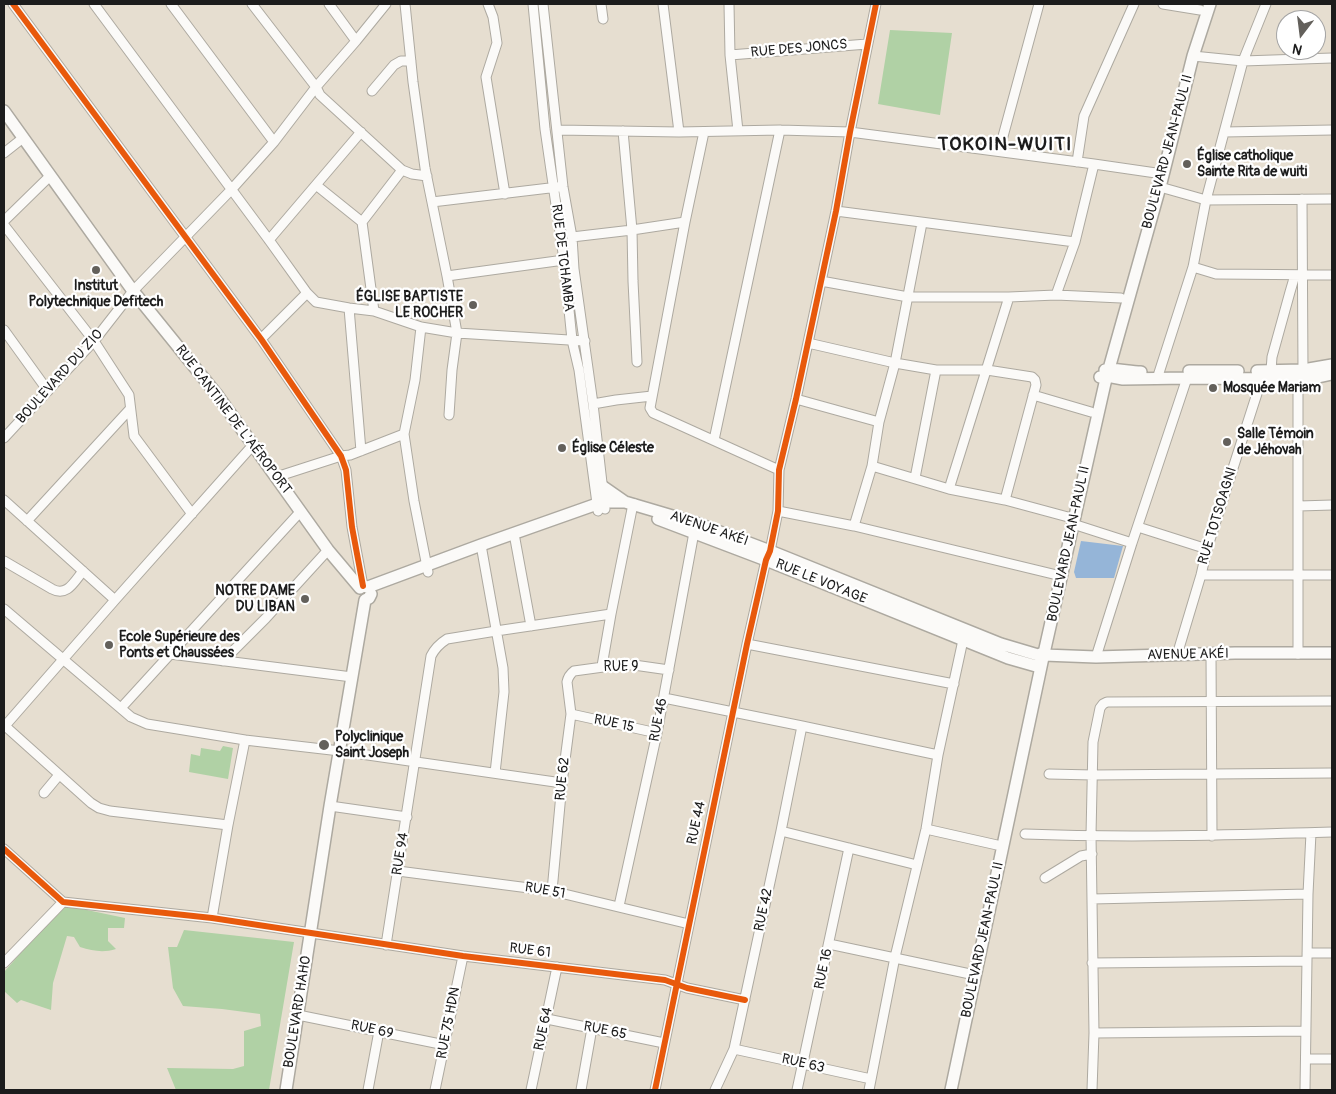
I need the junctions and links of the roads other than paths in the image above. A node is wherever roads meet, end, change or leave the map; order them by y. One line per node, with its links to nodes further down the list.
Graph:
1 (14, 4): 68 (street)
2 (94, 4): 55 (street)
3 (171, 4): 42 (street)
4 (252, 4): 28 (street)
5 (329, 4): 21 (street)
6 (386, 4): 21 (street, BOULEVARD DU ZIO)
7 (405, 4): 26 (street)
8 (488, 4): 56 (street)
9 (533, 4): 52 (street, RUE DE TCHAMBA)
10 (543, 4): 31 (street, RUE DE TCHAMBA)
11 (601, 4): 20 (street)
12 (663, 4): 37 (street)
13 (729, 4): 23 (street)
14 (876, 4): 22 (street, RUE 44)
15 (1039, 4): 43 (street)
16 (1134, 4): 45 (street)
17 (1163, 4): 19 (street)
18 (1266, 4): 27 (street)
19 (1204, 6): 24 (main road, BOULEVARD JEAN-PAUL II); 48 (main road, BOULEVARD JEAN-PAUL II)
20 (603, 19)
21 (356, 41): 28 (street, BOULEVARD DU ZIO)
22 (867, 44): 23 (street, RUE DES JONCS); 39 (street, RUE 44)
23 (730, 55): 32 (street)
24 (1193, 56): 27 (street); 54 (main road, BOULEVARD JEAN-PAUL II)
25 (1332, 58): 27 (street)
26 (411, 61): 29 (street); 50 (street)
27 (1243, 61): 40 (street)
28 (316, 87): 36 (street); 42 (street, BOULEVARD DU ZIO)
29 (372, 91)
30 (4, 111): 41 (main road, RUE CANTINE DE L'AÉROPORT)
31 (558, 130): 35 (street); 53 (street, RUE DE TCHAMBA)
32 (738, 130): 33 (street); 38 (street)
33 (780, 130): 39 (street); 116 (street)
34 (1332, 130): 40 (street)
35 (624, 131): 37 (street); 67 (street)
36 (361, 132): 47 (street); 51 (street)
37 (679, 132): 38 (street)
38 (704, 132): 64 (street)
39 (850, 132): 43 (street); 61 (street, RUE 44)
40 (1224, 132): 59 (street)
41 (23, 138): 44 (street); 49 (main road, RUE CANTINE DE L'AÉROPORT)
42 (274, 142): 55 (street, BOULEVARD DU ZIO)
43 (999, 151): 45 (street)
44 (4, 153)
45 (1078, 162): 46 (street)
46 (1094, 164): 48 (street); 71 (street)
47 (402, 170): 50 (street); 63 (street)
48 (1156, 173): 83 (main road, BOULEVARD JEAN-PAUL II)
49 (50, 176): 62 (street); 78 (main road, RUE CANTINE DE L'AÉROPORT)
50 (426, 176): 60 (street)
51 (316, 185): 63 (street); 70 (street)
52 (554, 187): 53 (street); 56 (street); 72 (street, RUE DE TCHAMBA)
53 (564, 187): 69 (street, RUE DE TCHAMBA)
54 (1160, 187): 59 (street); 99 (main road, BOULEVARD JEAN-PAUL II)
55 (231, 190): 68 (street, BOULEVARD DU ZIO); 70 (street)
56 (505, 194): 60 (street)
57 (1302, 199): 58 (street); 59 (street); 74 (street)
58 (1332, 199)
59 (1206, 200): 73 (street)
60 (432, 202): 76 (street)
61 (836, 211): 65 (street); 77 (street, RUE 44)
62 (4, 221)
63 (362, 222): 85 (street)
64 (685, 222): 67 (street); 107 (street)
65 (922, 223): 71 (street); 82 (street)
66 (4, 225): 91 (street)
67 (632, 230): 69 (street); 94 (street)
68 (186, 237): 78 (street, BOULEVARD DU ZIO); 89 (street)
69 (572, 237): 92 (street, RUE DE TCHAMBA)
70 (269, 240): 79 (street)
71 (1075, 242): 80 (street)
72 (564, 260): 76 (street); 90 (street, RUE DE TCHAMBA)
73 (1193, 267): 74 (street); 102 (street)
74 (1299, 275): 75 (street); 100 (street); 103 (street, RUE TOTSOAGNI)
75 (1332, 275)
76 (448, 276): 88 (street)
77 (821, 281): 82 (street); 93 (street, RUE 44)
78 (133, 291): 91 (street, BOULEVARD DU ZIO); 117 (main road, RUE CANTINE DE L'AÉROPORT)
79 (307, 293): 84 (street); 89 (street)
80 (1056, 295): 81 (street); 83 (street)
81 (1008, 297): 82 (street); 98 (street)
82 (908, 298): 95 (street)
83 (1121, 298): 99 (main road, BOULEVARD JEAN-PAUL II)
84 (349, 308): 85 (street); 118 (street)
85 (374, 311): 86 (street)
86 (421, 327): 88 (street); 114 (street)
87 (4, 330): 105 (street)
88 (457, 333): 90 (street); 112 (street)
89 (261, 339): 119 (street)
90 (572, 340): 92 (street); 131 (street, RUE DE TCHAMBA)
91 (94, 341): 105 (street, BOULEVARD DU ZIO); 110 (street)
92 (584, 341): 109 (street, RUE DE TCHAMBA)
93 (808, 343): 95 (street); 108 (street, RUE 44)
94 (637, 362)
95 (894, 362): 97 (street); 113 (street)
96 (1332, 365): 100 (main road)
97 (936, 370): 98 (street); 123 (street)
98 (986, 370): 106 (street); 125 (street)
99 (1105, 373): 102 (main road); 111 (main road, BOULEVARD JEAN-PAUL II); 136 (main road, BOULEVARD JEAN-PAUL II)
100 (1300, 374): 101 (main road); 103 (main road); 130 (street)
101 (1332, 374)
102 (1158, 375): 103 (main road); 104 (main road)
103 (1266, 375): 104 (main road); 143 (street, RUE TOTSOAGNI)
104 (1187, 378): 138 (street)
105 (48, 391): 115 (street, BOULEVARD DU ZIO)
106 (1033, 395): 111 (street); 127 (street)
107 (652, 396): 109 (street); 116 (street)
108 (796, 399): 113 (street); 121 (street, RUE 44)
109 (593, 404): 124 (street, RUE DE TCHAMBA)
110 (130, 409): 134 (street); 135 (street)
111 (1091, 412): 136 (main road, BOULEVARD JEAN-PAUL II)
112 (449, 415)
113 (879, 422): 120 (street)
114 (404, 434): 118 (street); 147 (street)
115 (4, 438)
116 (714, 440): 121 (street)
117 (253, 446): 122 (main road, RUE CANTINE DE L'AÉROPORT); 134 (street)
118 (361, 451): 119 (street)
119 (341, 456): 122 (street); 153 (street)
120 (872, 466): 123 (street); 137 (street)
121 (779, 470): 133 (street, RUE 44)
122 (276, 477): 132 (main road, RUE CANTINE DE L'AÉROPORT)
123 (915, 478): 125 (street)
124 (602, 486): 128 (main road); 131 (street, RUE DE TCHAMBA)
125 (949, 489): 127 (street)
126 (4, 500): 135 (street)
127 (1005, 500): 136 (street)
128 (631, 505): 131 (main road, RUE LE VOYAGE); 139 (main road, RUE LE VOYAGE); 156 (street)
129 (1332, 505): 130 (street)
130 (1299, 506): 151 (street)
131 (601, 507): 140 (main road, RUE LE VOYAGE); 142 (main road)
132 (301, 511): 144 (main road, RUE CANTINE DE L'AÉROPORT); 162 (street)
133 (778, 511): 137 (street); 145 (street, RUE 44)
134 (192, 514): 154 (street)
135 (27, 521): 148 (street)
136 (1071, 521): 141 (street); 149 (main road, BOULEVARD JEAN-PAUL II); 168 (main road, BOULEVARD JEAN-PAUL II)
137 (854, 526): 149 (street)
138 (1138, 527): 141 (street); 143 (street)
139 (695, 528): 145 (main road, RUE LE VOYAGE); 171 (street, RUE 46)
140 (515, 539): 142 (main road, RUE LE VOYAGE); 157 (street)
141 (1132, 543): 166 (street)
142 (481, 548): 147 (main road, RUE LE VOYAGE); 158 (street)
143 (1207, 549): 150 (street, RUE TOTSOAGNI)
144 (328, 550): 153 (main road, RUE CANTINE DE L'AÉROPORT); 169 (street)
145 (768, 556): 159 (main road, RUE LE VOYAGE); 160 (street, RUE 44); 168 (main road, AVENUE AKÉI)
146 (4, 561): 148 (street)
147 (427, 569): 153 (main road, RUE LE VOYAGE)
148 (83, 572): 154 (street)
149 (1057, 575): 168 (main road, BOULEVARD JEAN-PAUL II)
150 (1201, 575): 151 (street); 165 (street, RUE TOTSOAGNI)
151 (1299, 575): 152 (street); 164 (street)
152 (1332, 575)
153 (365, 591): 173 (main road, BOULEVARD HAHO)
154 (115, 600): 167 (street)
155 (4, 609): 167 (street)
156 (611, 614): 157 (street, RUE 94); 170 (street)
157 (531, 626): 158 (street, RUE 94)
158 (496, 631): 187 (street, RUE 94); 188 (street)
159 (963, 640): 168 (main road, RUE LE VOYAGE); 174 (street)
160 (746, 644): 174 (street); 179 (street, RUE 44)
161 (1332, 653): 164 (main road, AVENUE AKÉI)
162 (170, 654): 169 (street); 178 (street)
163 (1211, 654): 164 (main road, AVENUE AKÉI); 165 (main road, AVENUE AKÉI); 177 (street)
164 (1298, 654)
165 (1177, 655): 166 (main road, AVENUE AKÉI)
166 (1096, 657): 168 (main road, AVENUE AKÉI)
167 (63, 658): 178 (street); 181 (street)
168 (1041, 658): 206 (main road, BOULEVARD JEAN-PAUL II); 258 (main road, BOULEVARD JEAN-PAUL II)
169 (224, 661): 173 (street)
170 (602, 666): 171 (street, RUE 9); 172 (street, RUE 9)
171 (668, 670): 175 (street, RUE 46)
172 (574, 671): 180 (street, RUE 62)
173 (352, 677): 185 (main road, BOULEVARD HAHO)
174 (954, 684): 186 (street)
175 (664, 698): 179 (street); 183 (street, RUE 46)
176 (1332, 701): 177 (street)
177 (1212, 702): 191 (street); 193 (street)
178 (121, 708): 184 (street)
179 (733, 713): 182 (street); 219 (street, RUE 44)
180 (571, 714): 183 (street, RUE 15); 194 (street, RUE 62)
181 (4, 726): 192 (street)
182 (802, 726): 186 (street); 200 (street, RUE 42)
183 (657, 733): 217 (street, RUE 46)
184 (245, 740): 185 (street); 198 (street)
185 (340, 751): 187 (street); 196 (main road, BOULEVARD HAHO)
186 (938, 755): 199 (street)
187 (415, 762): 188 (street); 197 (street, RUE 94)
188 (495, 773): 194 (street)
189 (1332, 773): 191 (street)
190 (1049, 774): 193 (street)
191 (1212, 774): 193 (street); 205 (street)
192 (59, 775): 195 (street); 198 (street)
193 (1093, 775): 204 (street)
194 (562, 783): 213 (street, RUE 62)
195 (44, 793)
196 (330, 806): 197 (street); 220 (main road, BOULEVARD HAHO)
197 (407, 817): 211 (street, RUE 94)
198 (228, 825): 218 (street)
199 (926, 829): 206 (street); 210 (street)
200 (781, 831): 207 (street); 234 (street, RUE 42)
201 (1332, 832): 202 (street)
202 (1311, 833): 205 (street); 214 (street)
203 (1025, 834): 204 (street)
204 (1091, 836): 205 (street); 209 (street)
205 (1212, 836)
206 (997, 845): 232 (main road, BOULEVARD JEAN-PAUL II)
207 (849, 848): 210 (street); 221 (street, RUE 16)
208 (4, 849): 216 (street)
209 (1092, 854): 212 (street); 215 (street)
210 (917, 865): 227 (street)
211 (398, 871): 213 (street, RUE 51); 222 (street, RUE 94)
212 (1045, 878)
213 (552, 891): 217 (street, RUE 51)
214 (1308, 894): 215 (street); 228 (street)
215 (1092, 899): 230 (street)
216 (63, 902): 218 (street, RUE 61); 225 (street)
217 (619, 906): 219 (street, RUE 51)
218 (212, 918): 220 (street, RUE 61)
219 (689, 924): 233 (street, RUE 44)
220 (311, 933): 222 (street, RUE 61); 235 (main road, BOULEVARD HAHO)
221 (829, 944): 227 (street); 246 (street, RUE 16)
222 (386, 945): 226 (street, RUE 61)
223 (4, 948): 225 (street)
224 (1332, 953): 228 (street)
225 (12, 955): 229 (street)
226 (463, 956): 231 (street, RUE 61); 242 (street, RUE 75 HDN)
227 (895, 957): 232 (street); 247 (street)
228 (1307, 957): 230 (street); 239 (street)
229 (4, 963)
230 (1092, 963): 240 (street)
231 (557, 967): 233 (street, RUE 61); 236 (street, RUE 64)
232 (970, 974): 257 (main road, BOULEVARD JEAN-PAUL II)
233 (677, 984): 234 (street, RUE 61); 241 (street, RUE 44)
234 (745, 1000): 243 (street, RUE 42)
235 (298, 1015): 238 (street, RUE 69); 248 (main road, BOULEVARD HAHO)
236 (547, 1019): 237 (street, RUE 65); 251 (street, RUE 64)
237 (592, 1028): 241 (street, RUE 65); 252 (street)
238 (379, 1031): 242 (street, RUE 69); 249 (street)
239 (1306, 1031): 240 (street); 244 (street)
240 (1094, 1033): 259 (street)
241 (664, 1043): 253 (street, RUE 44)
242 (445, 1045): 250 (street, RUE 75 HDN)
243 (734, 1049): 246 (street, RUE 63); 254 (street, RUE 42)
244 (1306, 1059): 245 (street); 260 (street)
245 (1332, 1059)
246 (803, 1064): 247 (street, RUE 63); 255 (street, RUE 16)
247 (871, 1079): 256 (street)
248 (286, 1090)
249 (368, 1090)
250 (435, 1090)
251 (531, 1090)
252 (581, 1090)
253 (655, 1090)
254 (716, 1090)
255 (797, 1090)
256 (869, 1090)
257 (946, 1090)
258 (951, 1090)
259 (1092, 1090)
260 (1304, 1090)

